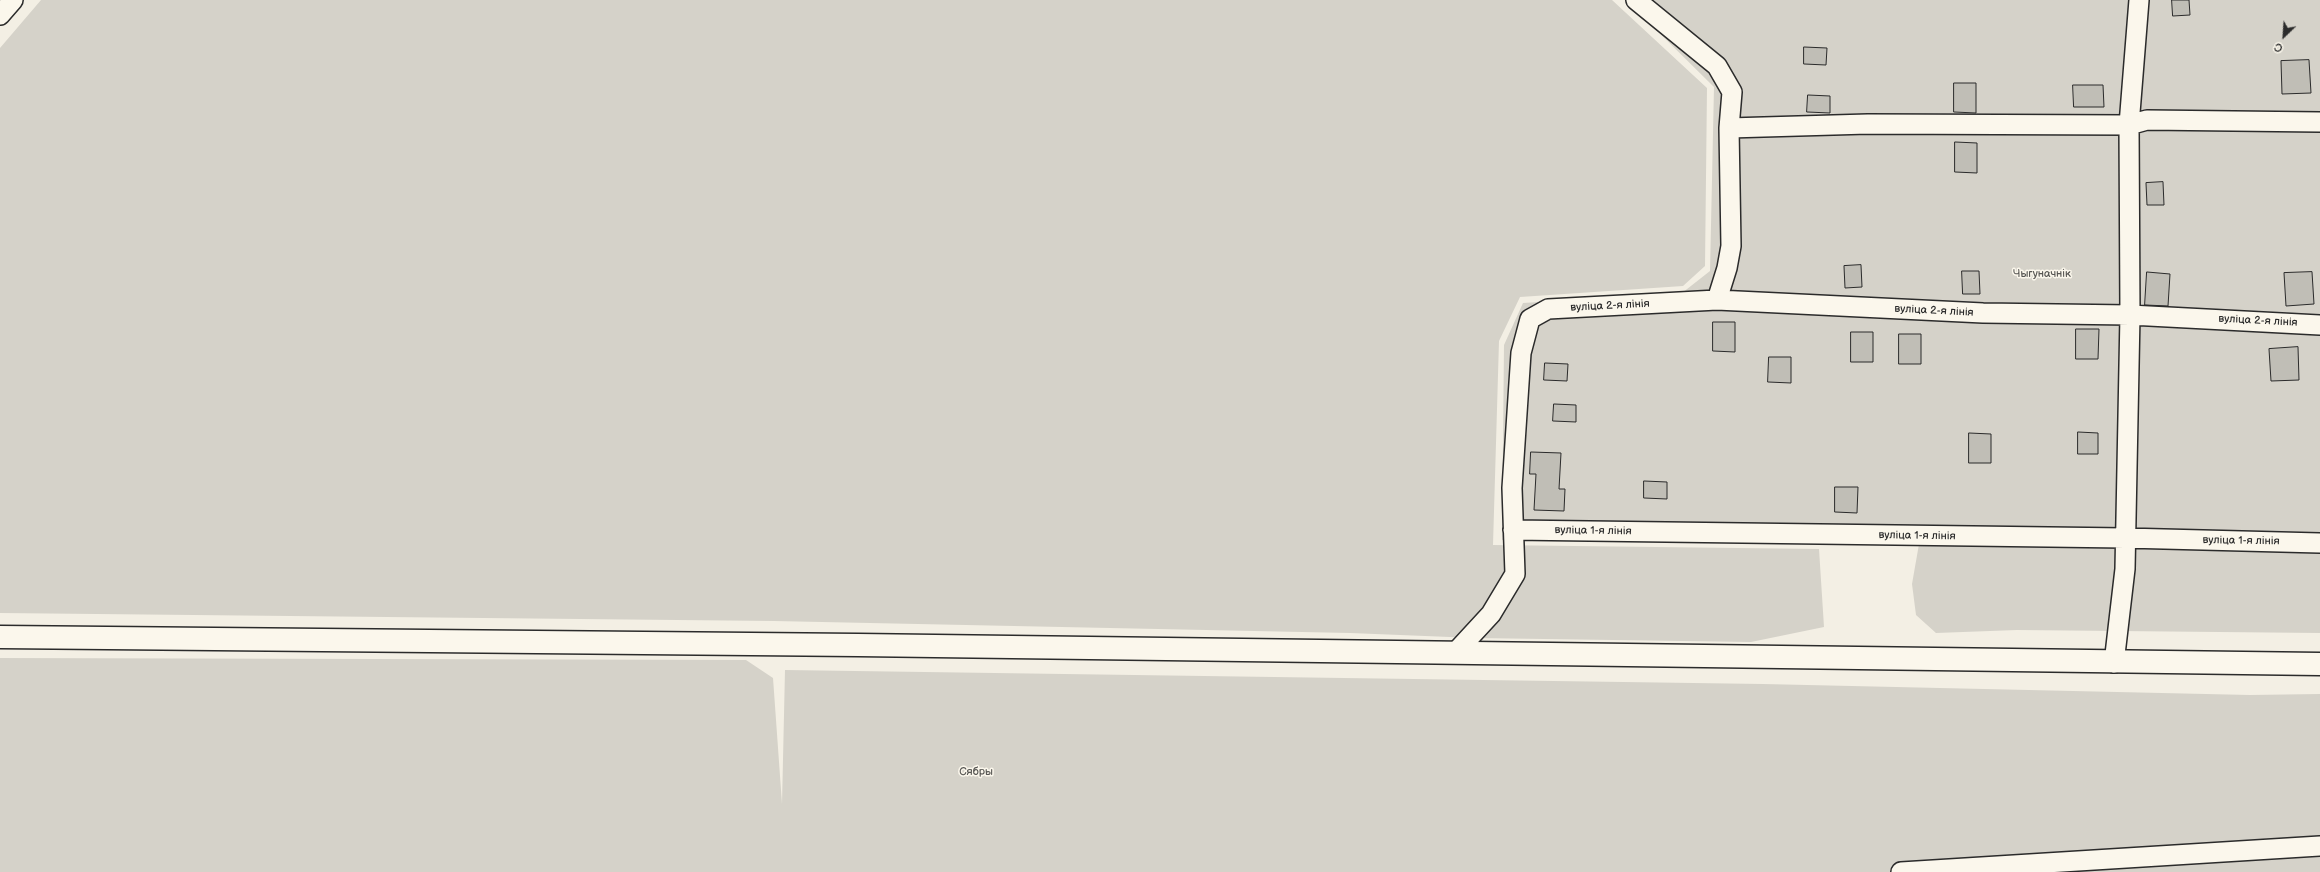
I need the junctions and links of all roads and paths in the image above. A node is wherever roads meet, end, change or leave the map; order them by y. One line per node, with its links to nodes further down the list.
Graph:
1 (13, 0): 4 (street)
2 (1636, 0): 7 (street)
3 (2139, 0): 6 (street)
4 (0, 15)
5 (2320, 122): 6 (street)
6 (2130, 125): 7 (street); 9 (street)
7 (1729, 128): 8 (street)
8 (1717, 300): 9 (street, вуліца 2-я лінія); 11 (street, вуліца 2-я лінія)
9 (2130, 315): 10 (street, вуліца 2-я лінія); 12 (street)
10 (2320, 325)
11 (1514, 530): 12 (street, вуліца 1-я лінія); 15 (street)
12 (2125, 538): 13 (street, вуліца 1-я лінія); 16 (street)
13 (2320, 543)
14 (0, 637): 15 (main road)
15 (1455, 653): 16 (main road)
16 (2114, 663): 17 (main road)
17 (2320, 664)
18 (2320, 846): 19 (street)
19 (1901, 872)

